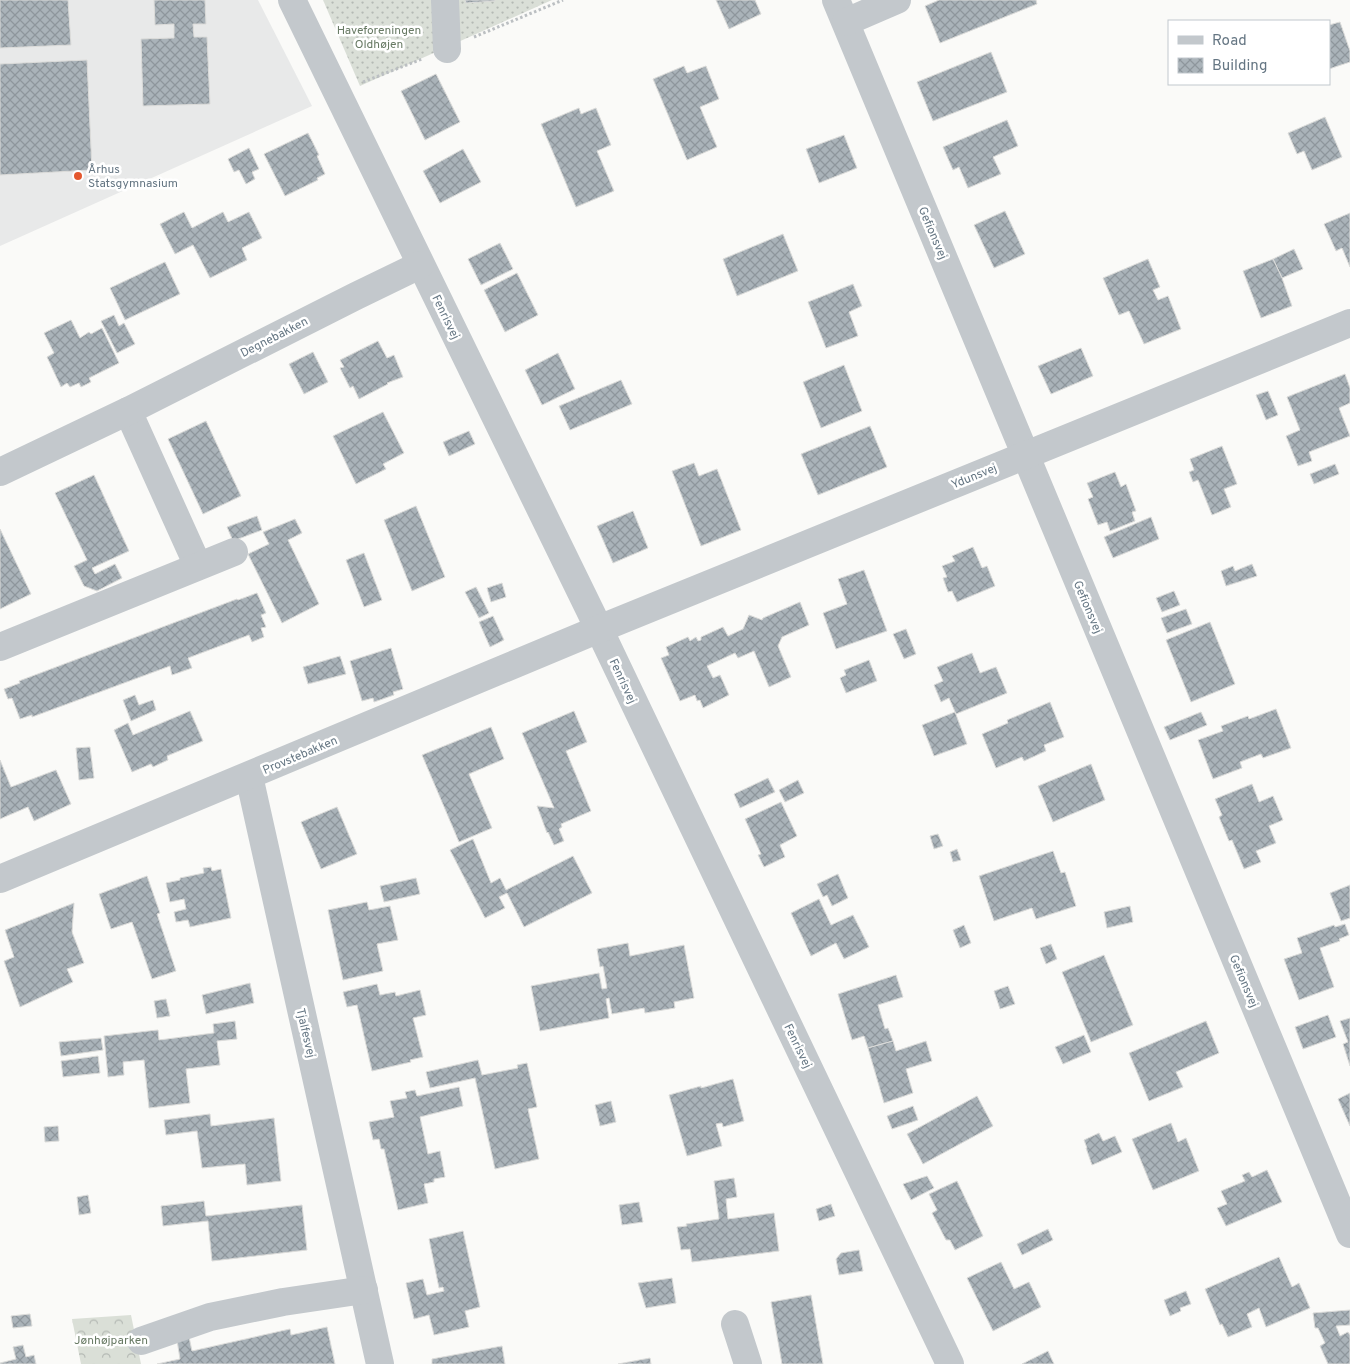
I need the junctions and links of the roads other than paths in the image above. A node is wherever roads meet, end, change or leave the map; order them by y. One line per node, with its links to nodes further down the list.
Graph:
1 (292, 0): 6 (street, Fenrisvej)
2 (445, 0): 5 (street)
3 (896, 0): 4 (street)
4 (841, 11): 9 (street, Gefionsvej)
5 (447, 49)
6 (420, 265): 8 (street, Degnebakken); 13 (street, Fenrisvej)
7 (1350, 323): 9 (street, Ydunsvej)
8 (128, 410): 10 (street, Degnebakken); 12 (street)
9 (1025, 455): 13 (street, Ydunsvej); 17 (street, Gefionsvej)
10 (0, 472)
11 (234, 552): 12 (street)
12 (198, 566): 14 (street)
13 (599, 629): 15 (street, Provstebakken); 23 (street, Fenrisvej)
14 (0, 647)
15 (249, 776): 16 (street, Provstebakken); 18 (street, Tjalfesvej)
16 (0, 879)
17 (1347, 1220)
18 (364, 1290): 20 (street); 21 (street, Tjalfesvej)
19 (735, 1324): 22 (street)
20 (141, 1342)
21 (380, 1364)
22 (748, 1364)
23 (950, 1364)

